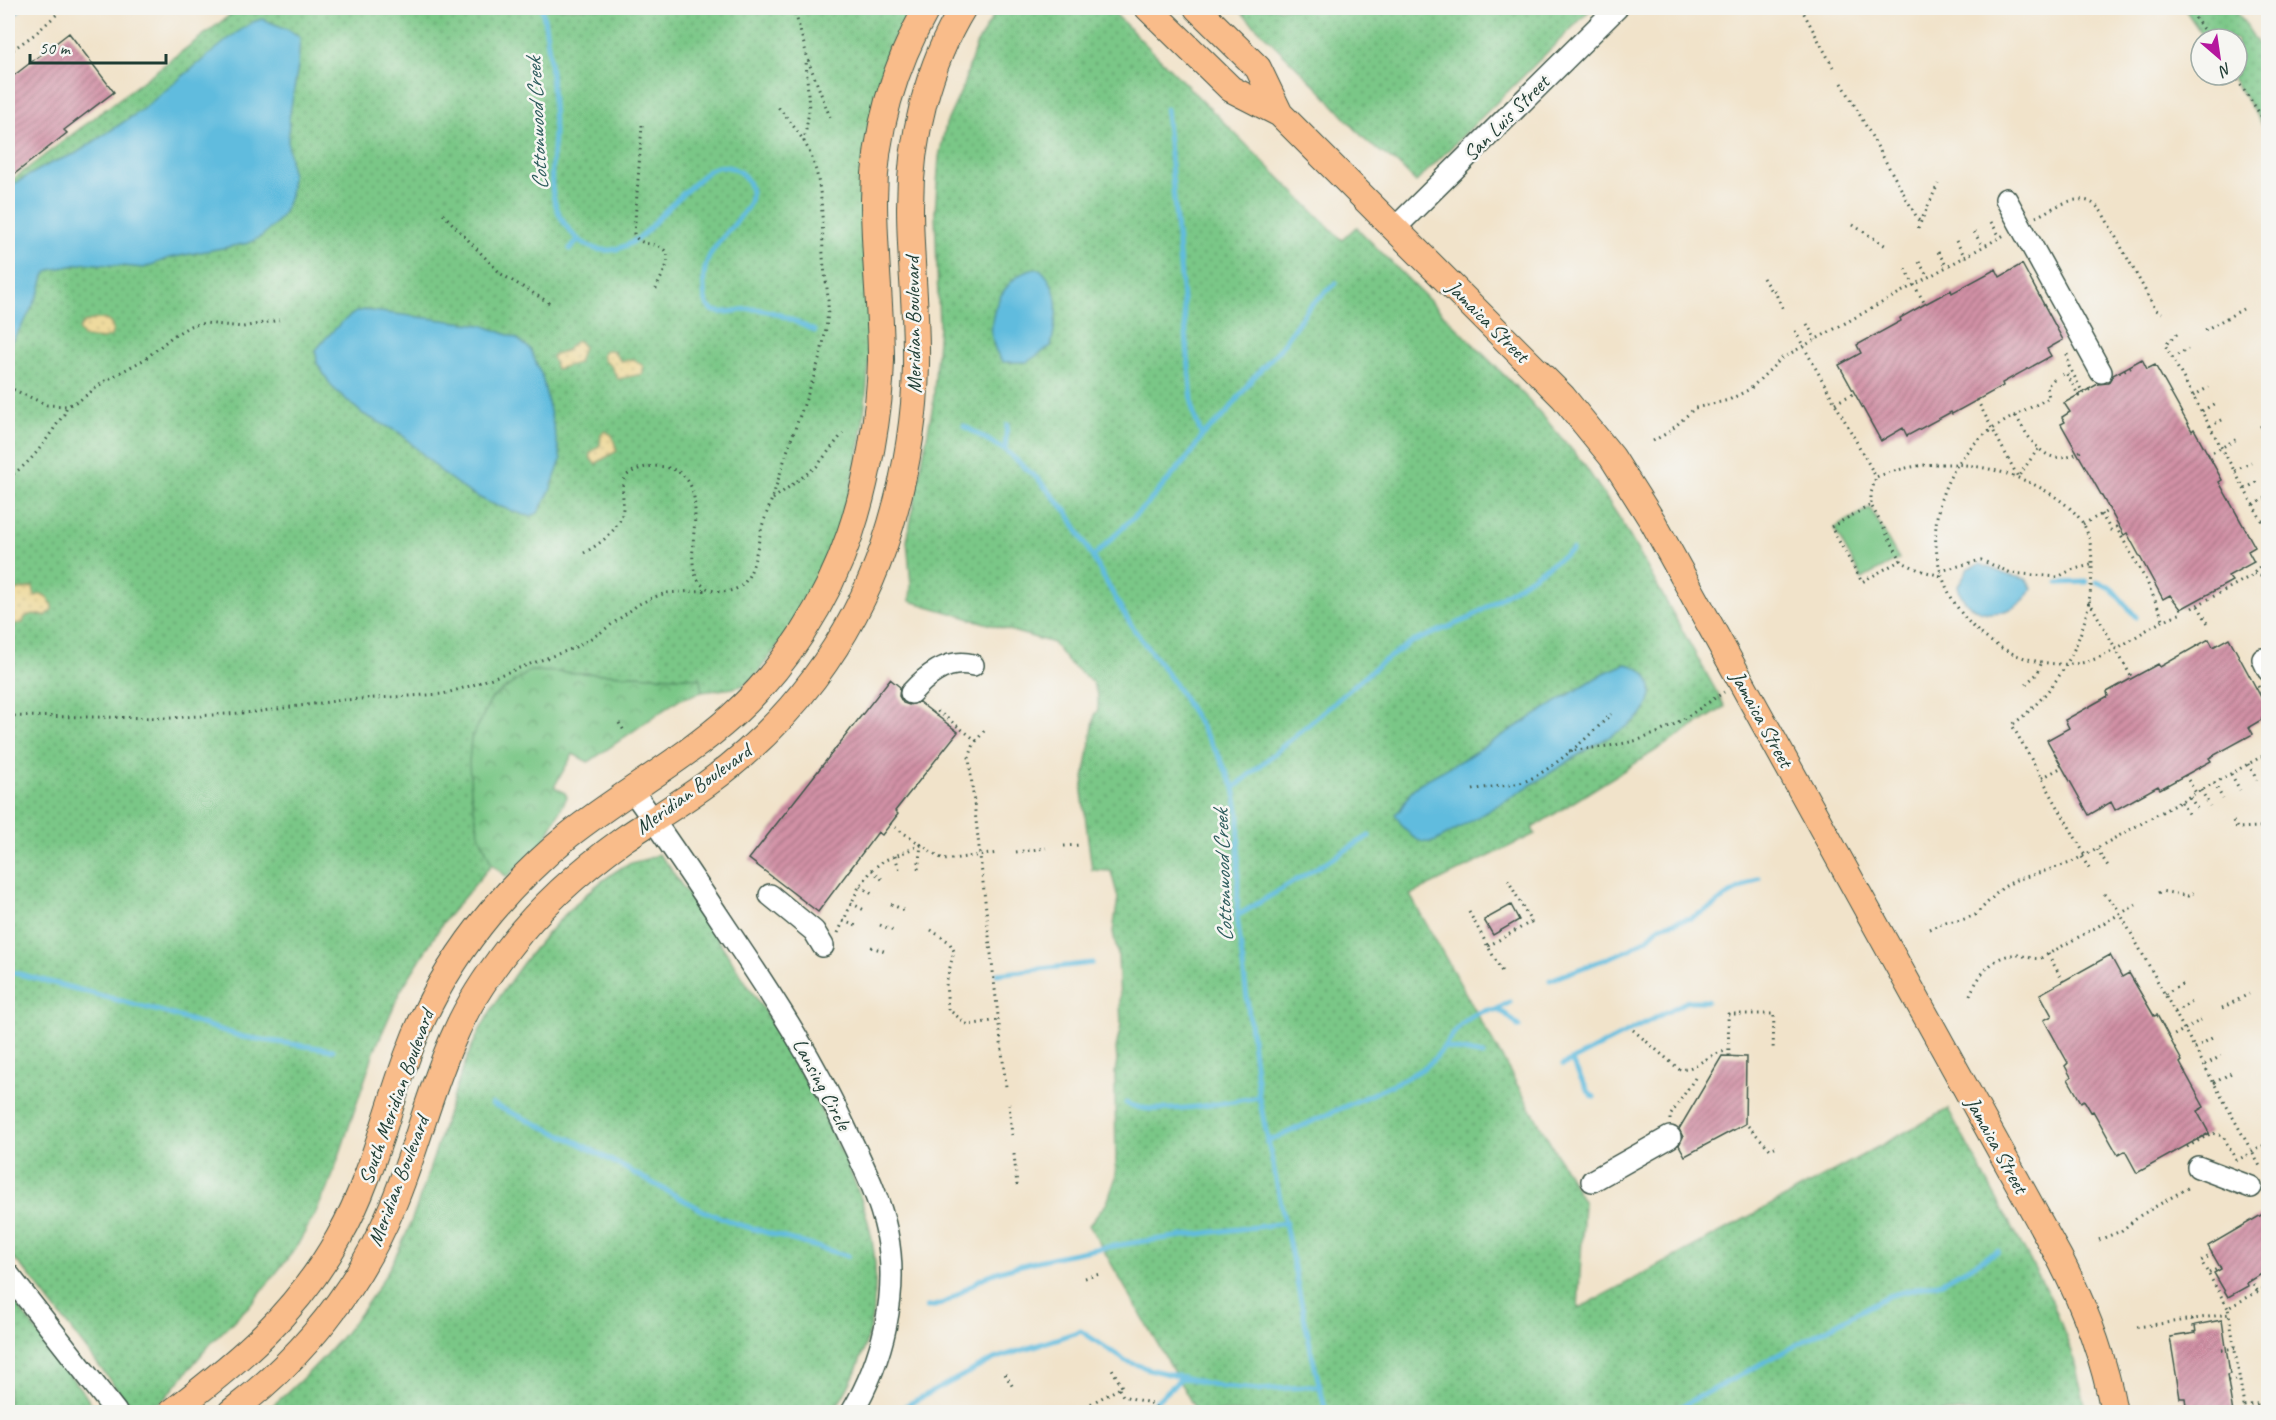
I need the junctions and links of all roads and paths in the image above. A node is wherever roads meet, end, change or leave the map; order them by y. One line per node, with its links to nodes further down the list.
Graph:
1 (64, 8): 11 (path)
2 (794, 8): 12 (path)
3 (927, 8): 140 (main road, Meridian Boulevard)
4 (963, 8): 150 (main road, Meridian Boulevard)
5 (1148, 8): 17 (main road, Jamaica Street)
6 (1197, 8): 17 (main road, Jamaica Street)
7 (1617, 8): 28 (street, San Luis Street)
8 (1801, 8): 13 (path)
9 (2188, 8): 10 (path)
10 (2201, 27)
11 (8, 52)
12 (806, 55): 18 (path); 21 (path)
13 (1833, 67)
14 (1842, 83): 22 (path)
15 (2242, 87): 20 (path)
16 (776, 104): 21 (path)
17 (1280, 114): 28 (main road, Jamaica Street)
18 (830, 117)
19 (642, 125): 43 (path)
20 (2268, 126)
21 (804, 142): 91 (path)
22 (1938, 184)
23 (2006, 199): 58 (street)
24 (443, 214): 45 (path)
25 (2031, 220): 48 (path)
26 (1991, 222): 31 (path)
27 (1853, 225): 33 (path)
28 (1395, 228): 119 (main road, Jamaica Street)
29 (1974, 232): 34 (path)
30 (2010, 232): 31 (path)
31 (2000, 237): 34 (path)
32 (1956, 241): 36 (path)
33 (1886, 246)
34 (1983, 247): 36 (path)
35 (1938, 252): 38 (path)
36 (1965, 257): 38 (path)
37 (1919, 262): 40 (path)
38 (1947, 267): 40 (path)
39 (1905, 270): 42 (path)
40 (1928, 277): 42 (path)
41 (1763, 278): 46 (path)
42 (1914, 285): 44 (path); 54 (path)
43 (656, 290)
44 (1924, 304)
45 (553, 305)
46 (1783, 309)
47 (2242, 309): 51 (path)
48 (2162, 313)
49 (279, 320): 67 (path)
50 (1807, 324): 54 (path)
51 (2205, 330)
52 (1795, 331): 55 (path)
53 (2177, 334): 57 (path)
54 (1816, 340): 55 (path)
55 (1803, 346): 66 (path); 77 (path)
56 (2188, 349): 57 (path)
57 (2172, 358): 63 (path)
58 (2108, 368)
59 (2054, 379): 69 (path)
60 (8, 387): 67 (path)
61 (2209, 387): 63 (path)
62 (1855, 393): 66 (path)
63 (2193, 396): 68 (path)
64 (1977, 400): 74 (path)
65 (2217, 402): 68 (path)
66 (1835, 403): 86 (path)
67 (67, 406): 85 (path)
68 (2202, 411): 72 (path)
69 (2016, 416): 74 (path); 79 (path)
70 (2226, 418): 72 (path)
71 (2268, 422): 73 (path)
72 (2210, 426): 78 (path)
73 (2260, 427)
74 (1994, 429): 83 (path); 87 (path)
75 (843, 433): 91 (path)
76 (2237, 439): 78 (path)
77 (1653, 441)
78 (2222, 447): 81 (path); 84 (path)
79 (2038, 449): 80 (path); 87 (path)
80 (2081, 451)
81 (2208, 455)
82 (2251, 462): 84 (path)
83 (1958, 464): 86 (path); 87 (path); 104 (path)
84 (2235, 471): 89 (path)
85 (8, 477)
86 (1876, 477): 92 (path)
87 (2018, 477): 98 (path)
88 (2260, 480): 89 (path)
89 (2245, 489): 93 (path)
90 (2268, 497): 93 (path)
91 (773, 499): 107 (path)
92 (1871, 505): 102 (path); 102 (path)
93 (2254, 506): 97 (path)
94 (2110, 510): 95 (path)
95 (2101, 514): 98 (path); 112 (path)
96 (2268, 519): 97 (path)
97 (2263, 522): 99 (path)
98 (2083, 524): 108 (path)
99 (2268, 532)
100 (584, 553): 107 (path)
101 (2268, 558): 105 (path)
102 (1901, 560): 104 (path)
103 (2091, 565): 104 (path)
104 (1941, 573): 115 (path)
105 (2254, 574): 106 (path); 109 (path)
106 (2264, 577)
107 (711, 590): 124 (path)
108 (2089, 601): 114 (path); 116 (path)
109 (2198, 605): 110 (path); 113 (path)
110 (2192, 608)
111 (2183, 613): 112 (path)
112 (2164, 621): 114 (path)
113 (2209, 625)
114 (2115, 648): 116 (path); 118 (path)
115 (2042, 661): 116 (path); 120 (path)
116 (2068, 664): 136 (path)
117 (973, 665): 121 (street)
118 (2132, 678)
119 (1741, 681): 129 (path); 274 (main road, Jamaica Street)
120 (2026, 684)
121 (911, 693)
122 (933, 713): 128 (path)
123 (1611, 714): 129 (path)
124 (8, 716)
125 (619, 723): 127 (path)
126 (984, 731): 128 (path)
127 (625, 732)
128 (977, 741): 161 (path)
129 (1569, 751): 141 (path)
130 (2267, 754): 131 (path); 132 (path)
131 (2268, 761)
132 (2248, 764): 134 (path); 137 (path)
133 (2062, 767): 136 (path)
134 (2231, 774): 138 (path); 139 (path)
135 (2185, 775): 143 (path)
136 (2042, 778): 163 (path)
137 (2257, 780)
138 (2214, 783): 142 (path); 145 (path)
139 (2241, 789)
140 (632, 790): 150 (street, Lansing Circle); 269 (main road, South Meridian Boulevard)
141 (1473, 790)
142 (2201, 790): 143 (path); 147 (path)
143 (2196, 793): 144 (path)
144 (2190, 796): 146 (path); 148 (path)
145 (2223, 799)
146 (2181, 802): 149 (path); 158 (path)
147 (2210, 806)
148 (2199, 812)
149 (2190, 818)
150 (654, 820): 270 (main road, Meridian Boulevard); 271 (street, Lansing Circle)
151 (2233, 821): 153 (path)
152 (890, 824): 154 (path)
153 (2268, 838)
154 (921, 845): 161 (path); 162 (path); 166 (path)
155 (1080, 845): 156 (path)
156 (1064, 846)
157 (1046, 848): 159 (path)
158 (2097, 849): 163 (path); 164 (path)
159 (1016, 852)
160 (999, 853): 161 (path)
161 (981, 855): 206 (path)
162 (895, 856): 165 (path); 167 (path)
163 (2083, 856): 168 (path); 189 (path)
164 (2108, 866)
165 (872, 870): 170 (path); 171 (path)
166 (918, 870)
167 (900, 872)
168 (2091, 872)
169 (1508, 880): 188 (path)
170 (885, 882)
171 (860, 886): 176 (path); 177 (path)
172 (2158, 893): 173 (path)
173 (2193, 893)
174 (2104, 894): 183 (path)
175 (770, 895): 192 (street)
176 (875, 896)
177 (851, 903): 180 (path); 184 (path)
178 (891, 904): 181 (path)
179 (2136, 905): 183 (path)
180 (866, 911)
181 (907, 912)
182 (1469, 912): 193 (path)
183 (2120, 914): 196 (path); 200 (path)
184 (843, 921): 187 (path); 192 (path)
185 (1517, 921): 188 (path)
186 (880, 925): 191 (path)
187 (859, 927)
188 (1521, 928): 193 (path)
189 (1929, 929)
190 (931, 930): 206 (path)
191 (896, 932)
192 (830, 941)
193 (1488, 946): 197 (path)
194 (871, 947): 195 (path)
195 (887, 952)
196 (2048, 954): 198 (path); 202 (path)
197 (1502, 972)
198 (2063, 981)
199 (2182, 984): 200 (path)
200 (2165, 994): 205 (path)
201 (2249, 994): 204 (path)
202 (1970, 995)
203 (2191, 1002): 205 (path)
204 (2222, 1008)
205 (2175, 1012): 209 (path)
206 (999, 1020): 221 (path)
207 (2201, 1020): 209 (path)
208 (1633, 1030): 213 (path)
209 (2184, 1030): 210 (path); 212 (path)
210 (2169, 1038)
211 (2212, 1038): 212 (path)
212 (2195, 1048): 217 (path)
213 (1728, 1051): 214 (path); 215 (path)
214 (1773, 1052)
215 (1729, 1056)
216 (2222, 1056): 217 (path)
217 (2205, 1065): 220 (path)
218 (2231, 1073): 220 (path)
219 (1696, 1075): 225 (path)
220 (2214, 1083): 229 (path)
221 (1006, 1087)
222 (1009, 1104): 224 (path)
223 (1748, 1126): 228 (path)
224 (1012, 1135)
225 (1670, 1137): 235 (street)
226 (2268, 1143): 229 (path)
227 (2187, 1147): 231 (path)
228 (1775, 1148)
229 (2253, 1152): 231 (path); 233 (path)
230 (1014, 1154): 236 (path)
231 (2237, 1161): 232 (path)
232 (2228, 1166)
233 (2261, 1168)
234 (2196, 1176): 237 (street); 238 (path)
235 (1592, 1181)
236 (1017, 1185)
237 (2251, 1187)
238 (2099, 1240)
239 (2213, 1254): 243 (path)
240 (2220, 1267): 243 (path)
241 (8, 1274): 268 (street)
242 (1100, 1274): 244 (path)
243 (2209, 1274): 248 (path)
244 (1085, 1278)
245 (2250, 1279): 249 (path)
246 (2268, 1286): 249 (path)
247 (2222, 1287): 248 (path)
248 (2218, 1289): 250 (path)
249 (2258, 1292): 250 (path)
250 (2228, 1308): 251 (path)
251 (2229, 1314): 252 (path); 257 (path)
252 (2207, 1317): 253 (path); 254 (path)
253 (2192, 1319): 255 (path); 256 (path)
254 (2208, 1323)
255 (2137, 1327)
256 (2194, 1333)
257 (2235, 1348): 258 (path); 261 (path)
258 (2222, 1350)
259 (1111, 1367): 264 (path)
260 (1005, 1374): 263 (path)
261 (2240, 1379): 262 (path); 266 (path)
262 (2228, 1381)
263 (1013, 1387)
264 (1119, 1389): 272 (path); 273 (path)
265 (2261, 1403): 266 (path)
266 (2244, 1406): 267 (path)
267 (2244, 1412)
268 (116, 1413)
269 (172, 1413)
270 (231, 1413)
271 (852, 1413)
272 (1075, 1413)
273 (1162, 1413)
274 (2114, 1413)

